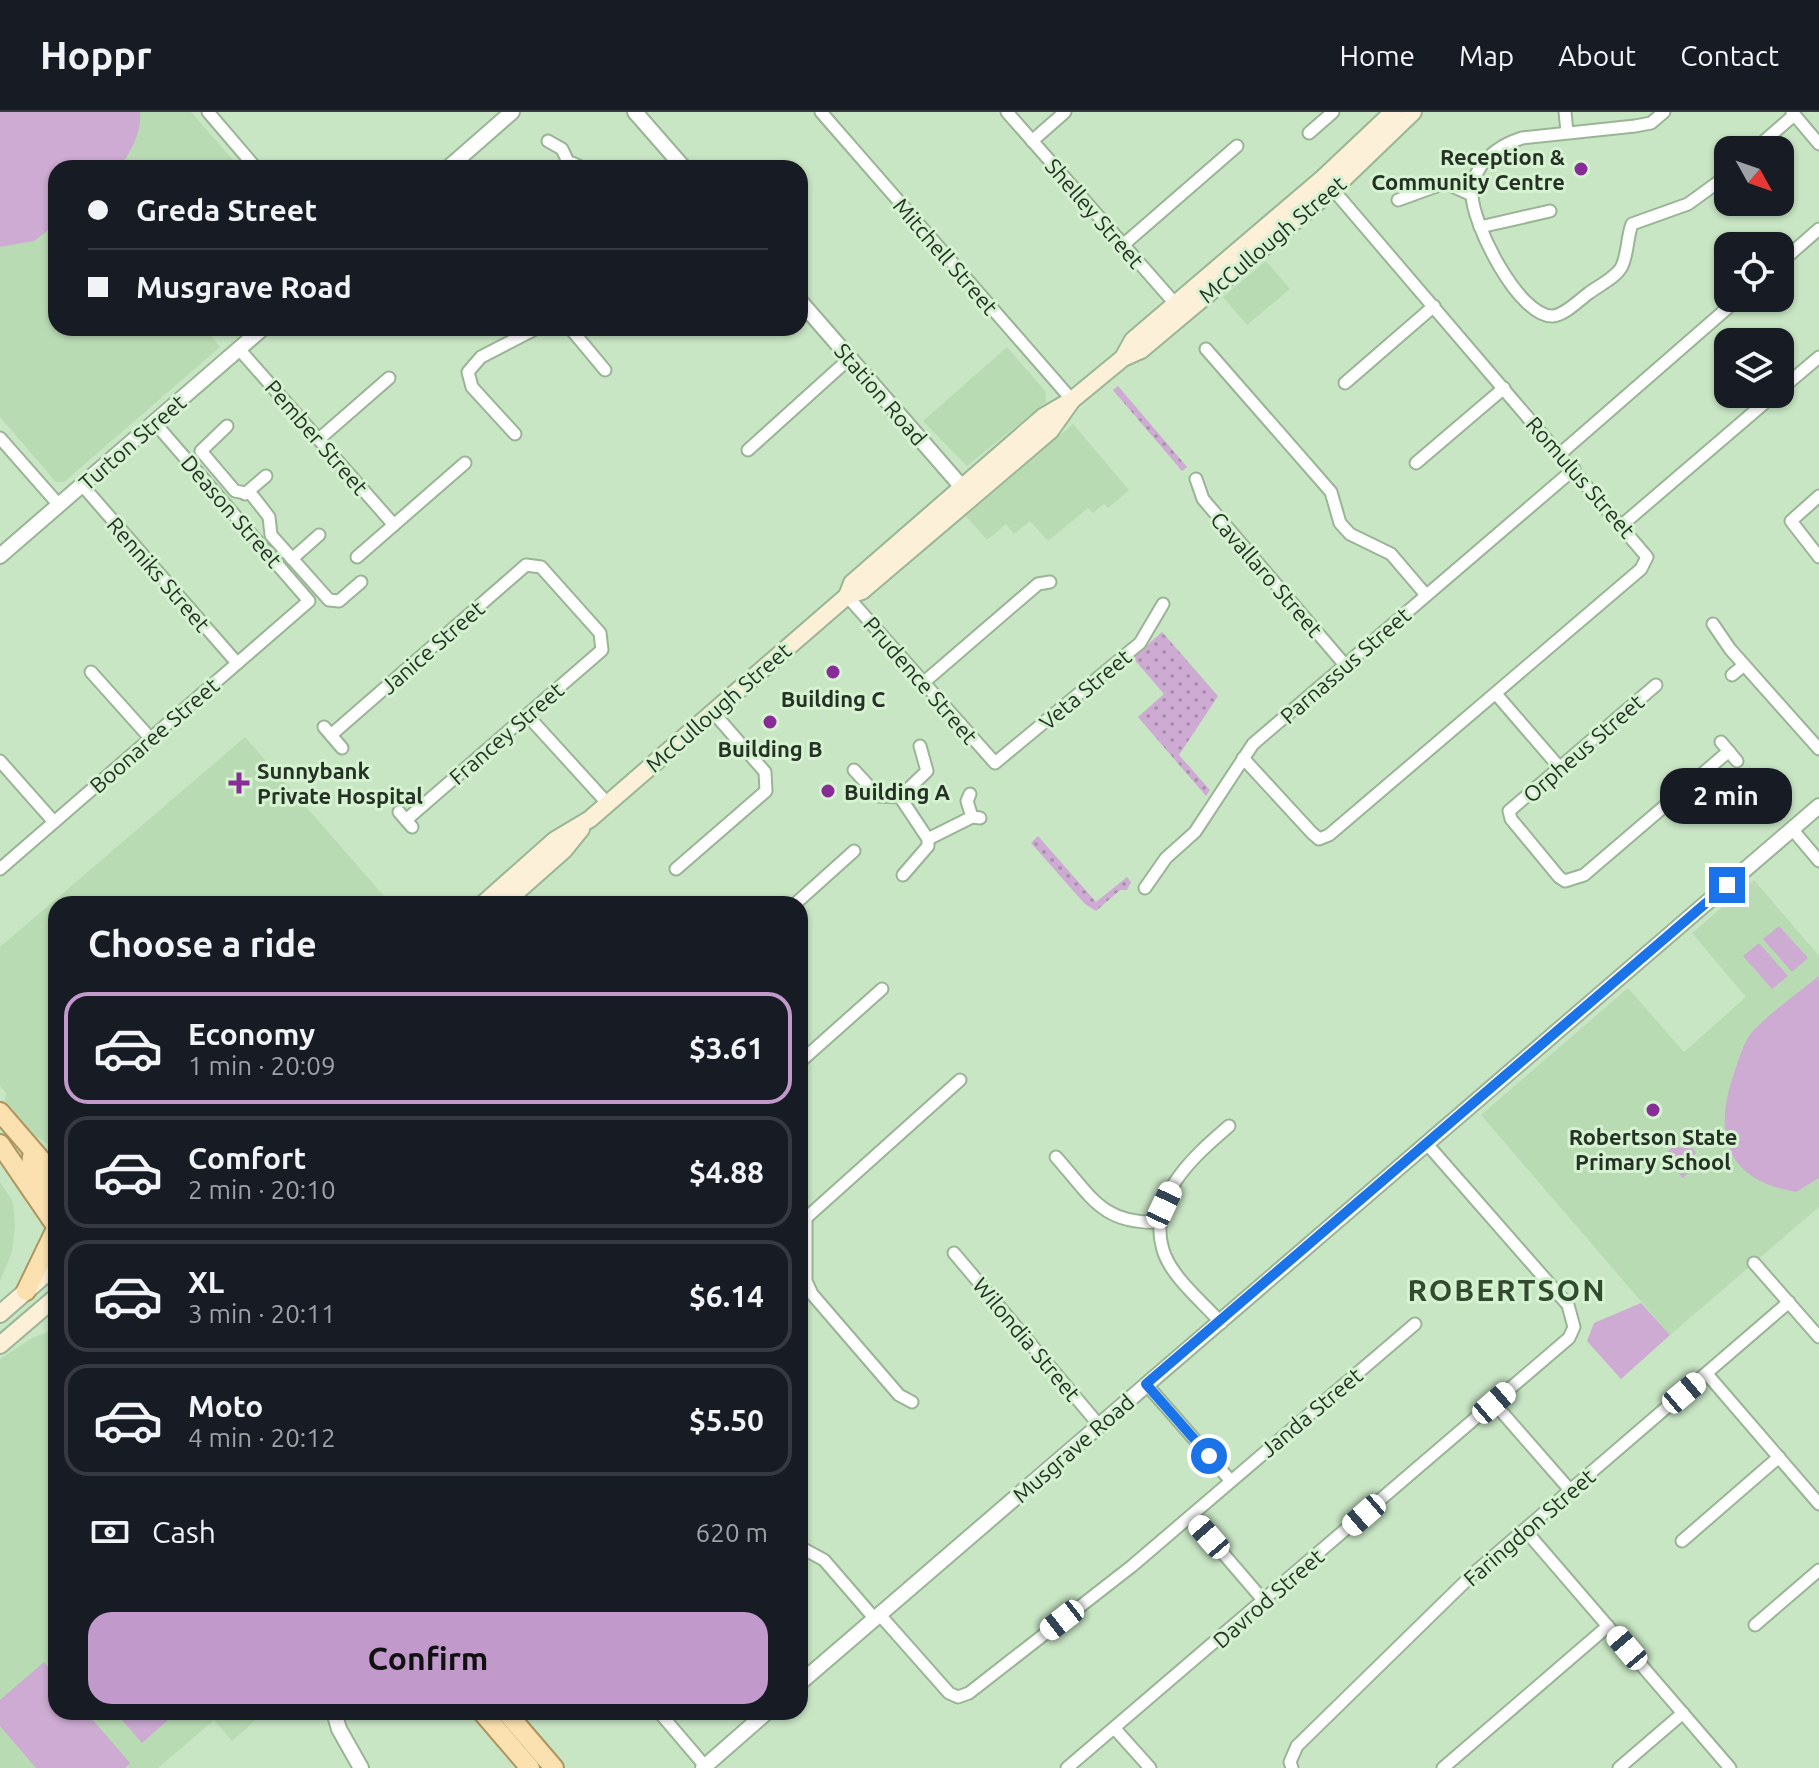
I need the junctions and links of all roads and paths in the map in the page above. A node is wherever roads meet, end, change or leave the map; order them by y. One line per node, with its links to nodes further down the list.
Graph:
1 (208, 112): 20 (street)
2 (512, 112): 21 (street)
3 (635, 112): 23 (street)
4 (821, 112): 49 (street, Mitchell Street)
5 (1007, 112): 17 (street, Shelley Street)
6 (1065, 112): 17 (street)
7 (1333, 112): 14 (street)
8 (1393, 112): 24 (main road, McCullough Street)
9 (1413, 112): 24 (main road, McCullough Street)
10 (1565, 112): 13 (street)
11 (1664, 112): 13 (street)
12 (1793, 114): 15 (street); 18 (street)
13 (1567, 132): 26 (street)
14 (1309, 133)
15 (1769, 136)
16 (548, 141): 22 (street)
17 (1032, 141): 31 (street, Shelley Street)
18 (1819, 144)
19 (1237, 146): 31 (street)
20 (249, 160)
21 (457, 160)
22 (563, 160)
23 (677, 160)
24 (1328, 183): 33 (street, Romulus Street); 34 (main road, McCullough Street)
25 (1714, 185): 29 (street)
26 (1472, 195): 27 (street); 29 (street)
27 (1398, 200)
28 (1550, 211): 29 (street)
29 (1480, 227)
30 (1819, 229): 32 (street)
31 (1123, 245): 34 (street, Shelley Street)
32 (1794, 251)
33 (1434, 306): 47 (street); 48 (street, Romulus Street)
34 (1180, 309): 49 (main road, McCullough Street)
35 (808, 310): 43 (street, Station Road)
36 (1723, 312): 57 (street)
37 (254, 336): 40 (street, Turton Street)
38 (510, 336): 53 (street)
39 (577, 336): 44 (street)
40 (239, 349): 51 (street, Turton Street); 55 (street, Pember Street)
41 (1206, 349): 78 (street)
42 (1819, 357): 46 (street)
43 (850, 358): 56 (street); 64 (street, Station Road)
44 (605, 370)
45 (389, 378): 55 (street)
46 (1794, 378)
47 (1345, 383)
48 (1504, 388): 57 (street, Romulus Street); 59 (street)
49 (1072, 400): 64 (main road, McCullough Street)
50 (1759, 408): 69 (street)
51 (154, 422): 63 (street, Turton Street); 80 (street, Deason Street)
52 (227, 426): 65 (street)
53 (515, 434)
54 (0, 438): 67 (street)
55 (319, 439): 68 (street, Pember Street)
56 (748, 450)
57 (1561, 453): 60 (street, Romulus Street)
58 (465, 463): 68 (street)
59 (1416, 463)
60 (1574, 469): 69 (street, Romulus Street); 78 (street, Parnassus Street)
61 (266, 476): 65 (street)
62 (1196, 479): 84 (street, Cavallaro Street)
63 (82, 485): 67 (street, Turton Street); 83 (street, Renniks Street)
64 (966, 492): 79 (main road, McCullough Street)
65 (245, 494): 74 (street)
66 (1819, 496): 73 (street)
67 (59, 505): 71 (street, Turton Street)
68 (394, 525): 72 (street)
69 (1622, 525): 90 (street, Romulus Street)
70 (319, 535): 74 (street)
71 (0, 556)
72 (357, 557)
73 (1819, 557)
74 (292, 559): 76 (street)
75 (534, 564): 92 (street, Francey Street); 95 (street, Janice Street)
76 (361, 582)
77 (1050, 582): 88 (street)
78 (1426, 595): 84 (street, Parnassus Street)
79 (847, 596): 88 (street, Prudence Street); 91 (main road, McCullough Street)
80 (309, 601): 83 (street, Boonaree Street)
81 (1163, 604): 100 (street, Veta Street)
82 (1713, 624): 85 (street)
83 (237, 663): 93 (street, Boonaree Street)
84 (1345, 665): 97 (street, Parnassus Street)
85 (1744, 665): 87 (street); 96 (street)
86 (91, 672): 93 (street)
87 (1732, 675)
88 (923, 683): 100 (street, Prudence Street)
89 (1656, 685): 101 (street, Orpheus Street)
90 (1496, 694): 97 (street, Romulus Street); 101 (street)
91 (713, 712): 105 (main road, McCullough Street); 114 (street)
92 (527, 715): 105 (street); 107 (street, Francey Street)
93 (151, 739): 108 (street, Boonaree Street)
94 (920, 746): 104 (street)
95 (342, 748)
96 (1819, 749)
97 (1243, 758): 116 (street, Parnassus Street)
98 (0, 761): 108 (street)
99 (1737, 761): 101 (street, Orpheus Street)
100 (995, 763)
101 (1560, 768)
102 (854, 770): 104 (street)
103 (970, 794): 110 (street)
104 (900, 797): 110 (street)
105 (608, 804): 117 (main road, McCullough Street)
106 (1819, 806): 109 (street, Musgrave Road)
107 (405, 820)
108 (54, 822): 113 (street, Boonaree Street)
109 (1792, 829): 112 (street); 125 (street, Musgrave Road)
110 (928, 839): 115 (street)
111 (854, 851): 118 (street)
112 (1819, 861)
113 (0, 869)
114 (676, 869)
115 (903, 875)
116 (1145, 888)
117 (512, 896)
118 (804, 896)
119 (882, 989): 120 (street)
120 (808, 1055)
121 (960, 1080): 130 (street)
122 (0, 1112): 126 (main road)
123 (1229, 1126): 132 (street)
124 (0, 1144): 131 (main road)
125 (1427, 1144): 142 (street, Musgrave Road); 149 (street, Davrod Street)
126 (32, 1151): 128 (main road); 129 (main road)
127 (1056, 1157): 132 (street)
128 (48, 1168)
129 (48, 1189)
130 (808, 1213)
131 (48, 1215)
132 (1160, 1222): 142 (street)
133 (48, 1244): 138 (main road)
134 (954, 1253): 150 (street, Wilondia Street)
135 (1754, 1263): 139 (street)
136 (48, 1272): 138 (main road)
137 (808, 1285): 148 (street)
138 (26, 1291): 141 (main road)
139 (1789, 1302): 144 (street); 146 (street, Faringdon Street)
140 (48, 1304): 145 (main road)
141 (0, 1314)
142 (1221, 1323): 147 (street, Musgrave Road)
143 (1415, 1324): 152 (street, Janda Street)
144 (1819, 1337)
145 (0, 1345)
146 (1707, 1374): 151 (street); 153 (street, Faringdon Street)
147 (1146, 1384): 150 (street, Musgrave Road); 152 (street)
148 (912, 1402)
149 (1494, 1403): 153 (street); 160 (street, Davrod Street)
150 (1099, 1425): 161 (street, Musgrave Road)
151 (1779, 1457): 154 (street); 157 (street)
152 (1230, 1480): 155 (street, Janda Street)
153 (1570, 1490): 156 (street, Faringdon Street)
154 (1819, 1504)
155 (1191, 1516): 160 (street); 161 (street, Janda Street)
156 (1525, 1530): 163 (street); 178 (street, Faringdon Street)
157 (1682, 1541)
158 (808, 1551): 161 (street)
159 (1819, 1570): 162 (street)
160 (1264, 1601): 171 (street, Davrod Street)
161 (878, 1617): 164 (street, Musgrave Road)
162 (1755, 1625)
163 (1608, 1626): 165 (street); 179 (street)
164 (808, 1676)
165 (1683, 1713): 180 (street); 181 (street)
166 (336, 1720): 173 (street)
167 (489, 1720): 174 (main road)
168 (513, 1720): 175 (main road)
169 (666, 1720): 172 (street)
170 (758, 1720): 172 (street)
171 (1116, 1730): 176 (street, Davrod Street); 177 (street)
172 (704, 1767)
173 (361, 1768)
174 (530, 1768)
175 (554, 1768)
176 (1067, 1768)
177 (1150, 1768)
178 (1292, 1768)
179 (1443, 1768)
180 (1619, 1768)
181 (1730, 1768)

